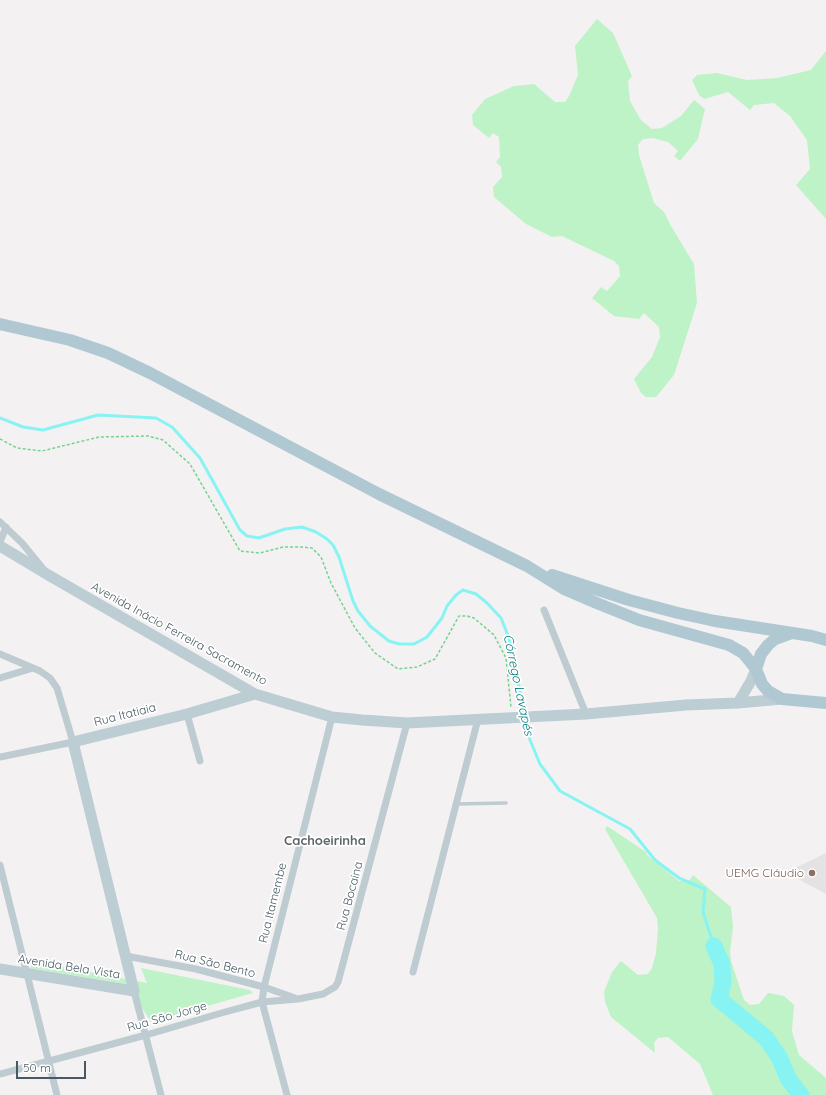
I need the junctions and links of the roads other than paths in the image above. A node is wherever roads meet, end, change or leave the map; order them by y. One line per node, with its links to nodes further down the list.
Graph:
1 (0, 324): 6 (main road)
2 (0, 522): 3 (street)
3 (6, 527): 4 (street); 7 (street)
4 (0, 542)
5 (0, 546): 7 (main road, Avenida Inácio Ferreira Sacramento)
6 (527, 566): 9 (main road); 13 (main road)
7 (50, 576): 15 (main road, Avenida Inácio Ferreira Sacramento)
8 (544, 610): 20 (street)
9 (790, 634): 10 (main road); 13 (main road)
10 (826, 640)
11 (0, 654): 12 (street)
12 (34, 668): 14 (street); 24 (street)
13 (756, 669): 16 (main road); 17 (main road)
14 (0, 678)
15 (255, 694): 19 (main road, Rua Itatiaia); 21 (main road, Avenida Inácio Ferreira Sacramento)
16 (782, 699): 17 (main road, Avenida Inácio Ferreira Sacramento); 18 (main road)
17 (738, 703): 20 (main road, Avenida Inácio Ferreira Sacramento)
18 (826, 703)
19 (187, 714): 24 (main road, Rua Itatiaia); 26 (street)
20 (586, 714): 22 (main road, Avenida Inácio Ferreira Sacramento)
21 (332, 717): 23 (main road, Avenida Inácio Ferreira Sacramento); 35 (street, Rua Itamembe)
22 (478, 719): 23 (main road, Avenida Inácio Ferreira Sacramento); 28 (street)
23 (407, 723): 34 (street, Rua Bocaina)
24 (73, 742): 25 (street, Rua Itatiaia); 30 (main road)
25 (0, 757)
26 (200, 761)
27 (506, 803): 28 (lane)
28 (456, 804): 32 (street)
29 (0, 865): 33 (street)
30 (126, 956): 35 (street, Rua São Bento); 36 (main road)
31 (0, 969): 33 (main road, Avenida Bela Vista)
32 (413, 972)
33 (27, 973): 36 (main road, Avenida Bela Vista); 40 (street)
34 (338, 982): 37 (street, Rua São Jorge)
35 (264, 987): 37 (street, Rua São Bento); 38 (street, Rua Itamembe)
36 (134, 991): 39 (street)
37 (298, 999): 38 (street, Rua São Jorge)
38 (262, 1002): 39 (street, Rua São Jorge); 44 (street)
39 (146, 1035): 40 (street, Rua São Jorge); 43 (street)
40 (48, 1062): 41 (street, Rua São Jorge); 42 (street)
41 (0, 1074)
42 (57, 1095)
43 (161, 1095)
44 (287, 1095)

